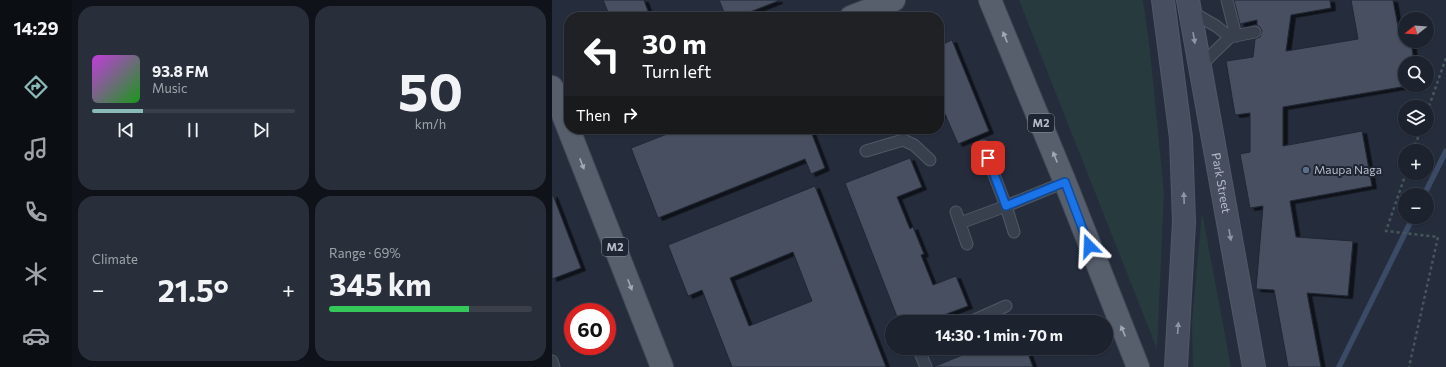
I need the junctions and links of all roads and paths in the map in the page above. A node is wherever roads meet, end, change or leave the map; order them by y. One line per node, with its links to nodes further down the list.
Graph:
1 (894, 0): 6 (main road)
2 (990, 0): 19 (main road, M2, one-way to 2)
3 (1163, 0): 33 (street, one-way to 3)
4 (1227, 0): 8 (lane)
5 (1188, 5): 8 (lane); 10 (street, Park Street, one-way to 10)
6 (864, 12)
7 (1255, 32): 8 (lane)
8 (1233, 36): 10 (lane)
9 (1446, 58): 12 (path)
10 (1200, 66): 34 (street, Park Street, one-way to 34)
11 (552, 87): 13 (main road, M2)
12 (1431, 100)
13 (563, 129)
14 (565, 134): 30 (main road, M2, one-way to 30)
15 (983, 146): 20 (lane)
16 (866, 151): 17 (lane)
17 (930, 160)
18 (1404, 180): 35 (path)
19 (1065, 182): 20 (lane); 32 (main road, M2, one-way to 19)
20 (1006, 206): 22 (lane); 23 (lane)
21 (956, 212): 22 (lane)
22 (960, 224): 24 (lane)
23 (1014, 232)
24 (967, 244)
25 (1006, 306): 26 (lane)
26 (986, 315)
27 (921, 355): 31 (lane)
28 (552, 361): 29 (lane)
29 (554, 367)
30 (662, 367)
31 (926, 367)
32 (1138, 367)
33 (1176, 367)
34 (1254, 367)
35 (1409, 367)

